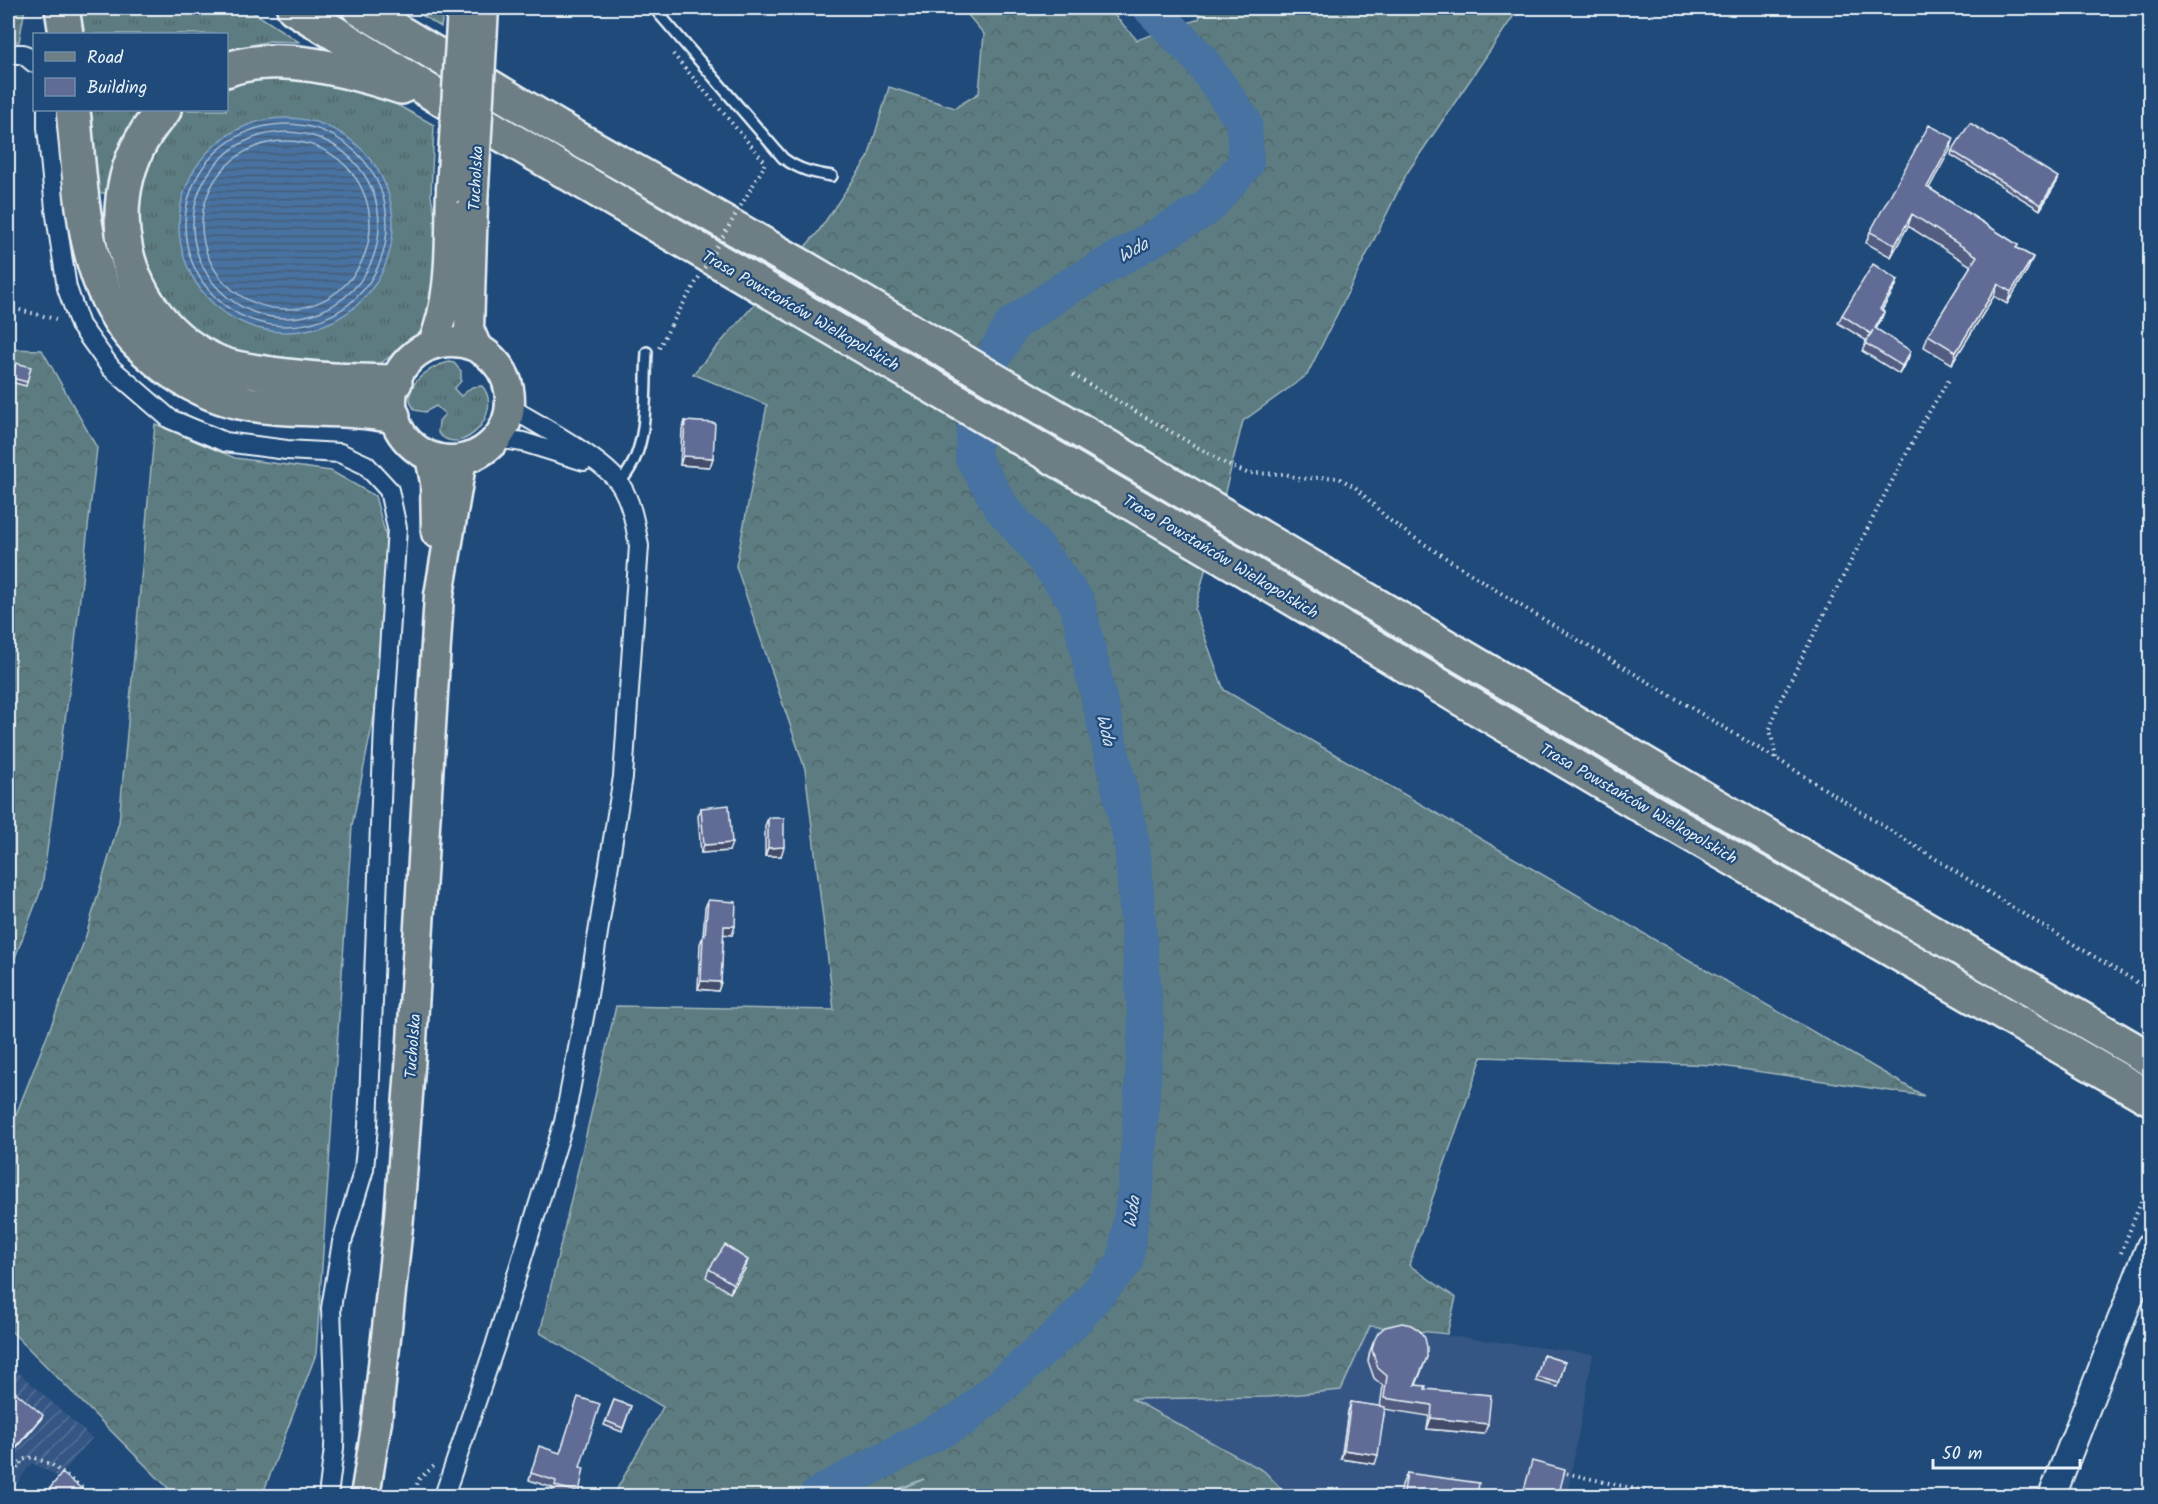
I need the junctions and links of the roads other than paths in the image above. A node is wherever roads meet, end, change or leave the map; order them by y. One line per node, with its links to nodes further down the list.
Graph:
1 (62, 8): 7 (highway)
2 (294, 8): 11 (highway, Trasa Powstańców Wielkopolskich)
3 (359, 8): 29 (highway)
4 (462, 8): 16 (main road, Tucholska, bridge)
5 (484, 8): 16 (main road, Tucholska, bridge)
6 (654, 8): 15 (lane)
7 (66, 33)
8 (8, 54): 9 (street)
9 (33, 62)
10 (228, 70): 11 (highway)
11 (445, 101): 30 (highway, Trasa Powstańców Wielkopolskich)
12 (47, 111): 32 (street)
13 (73, 111): 22 (highway)
14 (163, 111): 20 (highway)
15 (832, 176)
16 (462, 196): 17 (main road, Tucholska); 18 (main road, Tucholska)
17 (432, 345): 18 (main road); 20 (main road)
18 (477, 348): 21 (main road)
19 (646, 352): 27 (lane)
20 (395, 382): 22 (main road)
21 (509, 407): 23 (main road); 26 (street)
22 (393, 416): 24 (main road)
23 (496, 438): 25 (main road); 26 (street)
24 (430, 456): 25 (main road); 28 (main road, Tucholska)
25 (462, 459): 28 (main road, Tucholska)
26 (603, 467): 27 (street)
27 (619, 483): 34 (street)
28 (439, 595): 33 (main road, Tucholska)
29 (2151, 1059)
30 (2149, 1097)
31 (2151, 1246): 35 (street)
32 (328, 1497)
33 (366, 1497)
34 (444, 1497)
35 (2052, 1497)

